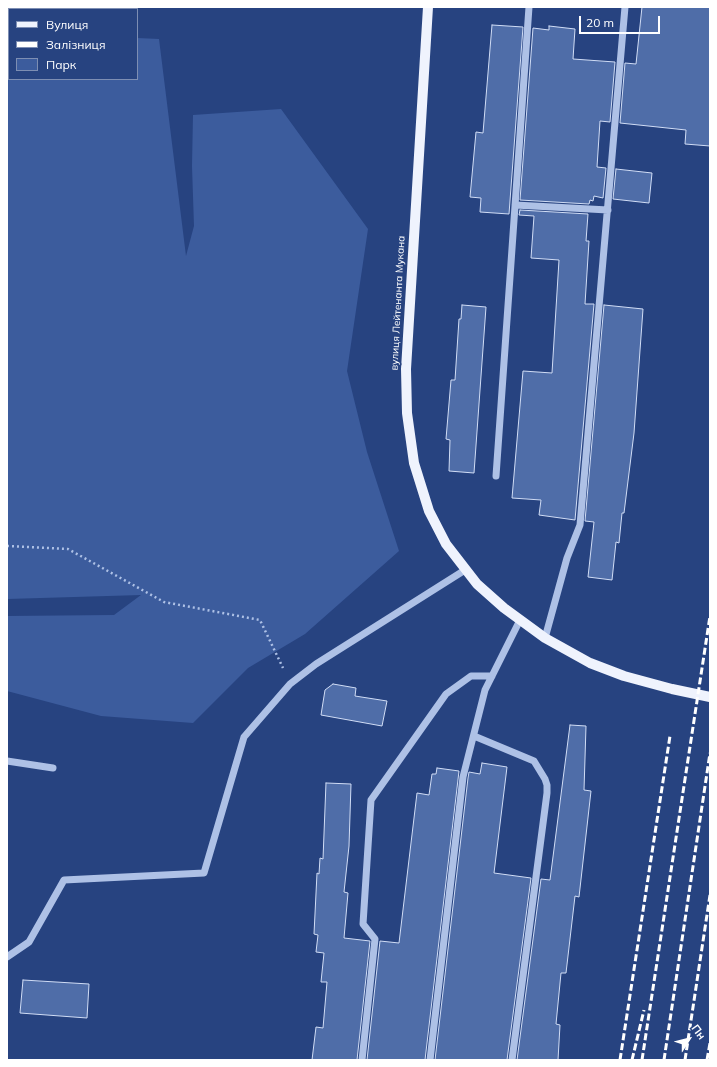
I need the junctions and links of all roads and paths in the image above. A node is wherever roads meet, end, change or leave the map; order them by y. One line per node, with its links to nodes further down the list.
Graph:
1 (428, 7): 8 (main road, вулиця Лейтенанта Мукана)
2 (529, 7): 4 (lane)
3 (625, 7): 5 (lane)
4 (515, 205): 5 (lane); 6 (lane)
5 (608, 210): 10 (lane)
6 (496, 476)
7 (7, 546): 12 (path)
8 (465, 570): 9 (main road, вулиця Лейтенанта Мукана); 12 (lane)
9 (520, 620): 10 (main road, вулиця Лейтенанта Мукана); 11 (lane)
10 (545, 638): 13 (main road, вулиця Лейтенанта Мукана)
11 (492, 676): 14 (lane); 18 (lane)
12 (290, 684): 17 (lane)
13 (710, 697)
14 (474, 736): 19 (lane); 20 (lane)
15 (7, 761): 16 (lane)
16 (53, 768)
17 (7, 956)
18 (362, 1060)
19 (430, 1060)
20 (512, 1060)

